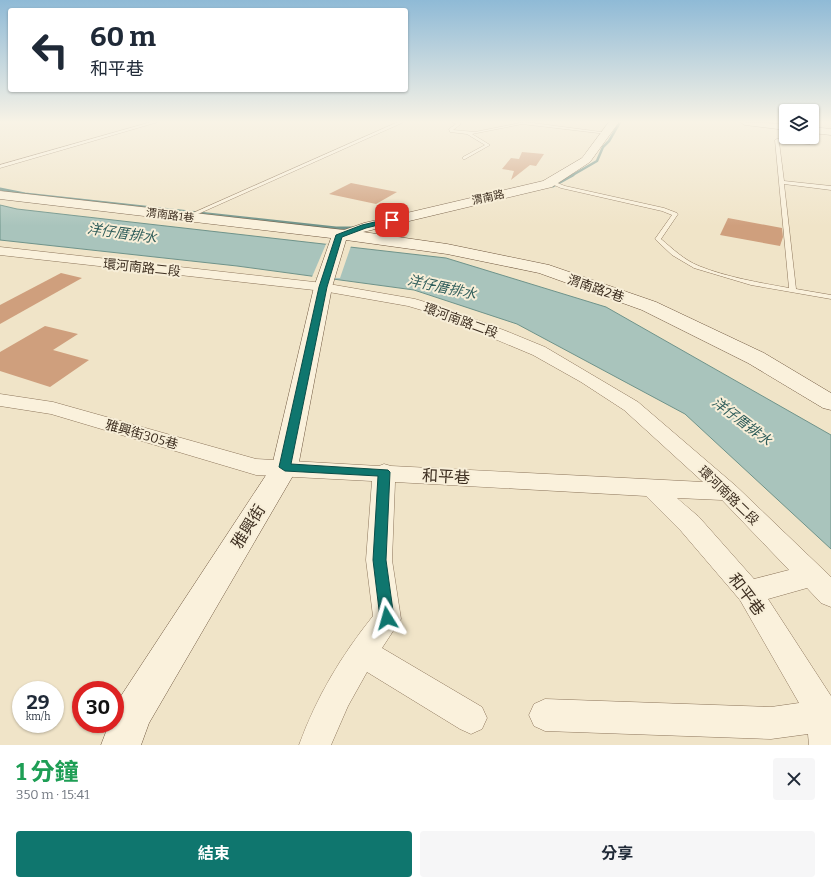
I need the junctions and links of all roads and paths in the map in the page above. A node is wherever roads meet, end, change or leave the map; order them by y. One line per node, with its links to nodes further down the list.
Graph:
1 (35, 157): 5 (lane)
2 (323, 157): 10 (lane)
3 (588, 157): 6 (street, 渭南路)
4 (779, 157): 7 (lane)
5 (0, 167)
6 (550, 182): 11 (street, 渭南路); 14 (lane)
7 (782, 182): 8 (lane); 14 (lane)
8 (831, 188)
9 (0, 195): 10 (street, 渭南路1巷)
10 (187, 217): 11 (street, 渭南路1巷)
11 (340, 235): 13 (street, 雅興街); 17 (street, 渭南路2巷)
12 (0, 251): 13 (street, 環河南路二段)
13 (323, 287): 18 (street, 雅興街); 21 (street, 環河南路二段)
14 (793, 291): 15 (lane)
15 (831, 297)
16 (0, 400): 18 (street, 雅興街305巷)
17 (831, 403)
18 (285, 467): 19 (street, 和平巷); 29 (street, 雅興街)
19 (384, 472): 20 (street, 和平巷); 25 (street)
20 (651, 487): 21 (street, 和平巷); 23 (street, 和平巷)
21 (728, 492): 22 (street, 環河南路二段)
22 (810, 576): 23 (street); 24 (street, 環河南路二段)
23 (749, 592): 28 (street, 和平巷)
24 (831, 595)
25 (361, 652): 27 (street); 30 (street)
26 (545, 715): 28 (street, 和平巷)
27 (471, 718)
28 (826, 724)
29 (121, 745)
30 (315, 745)

